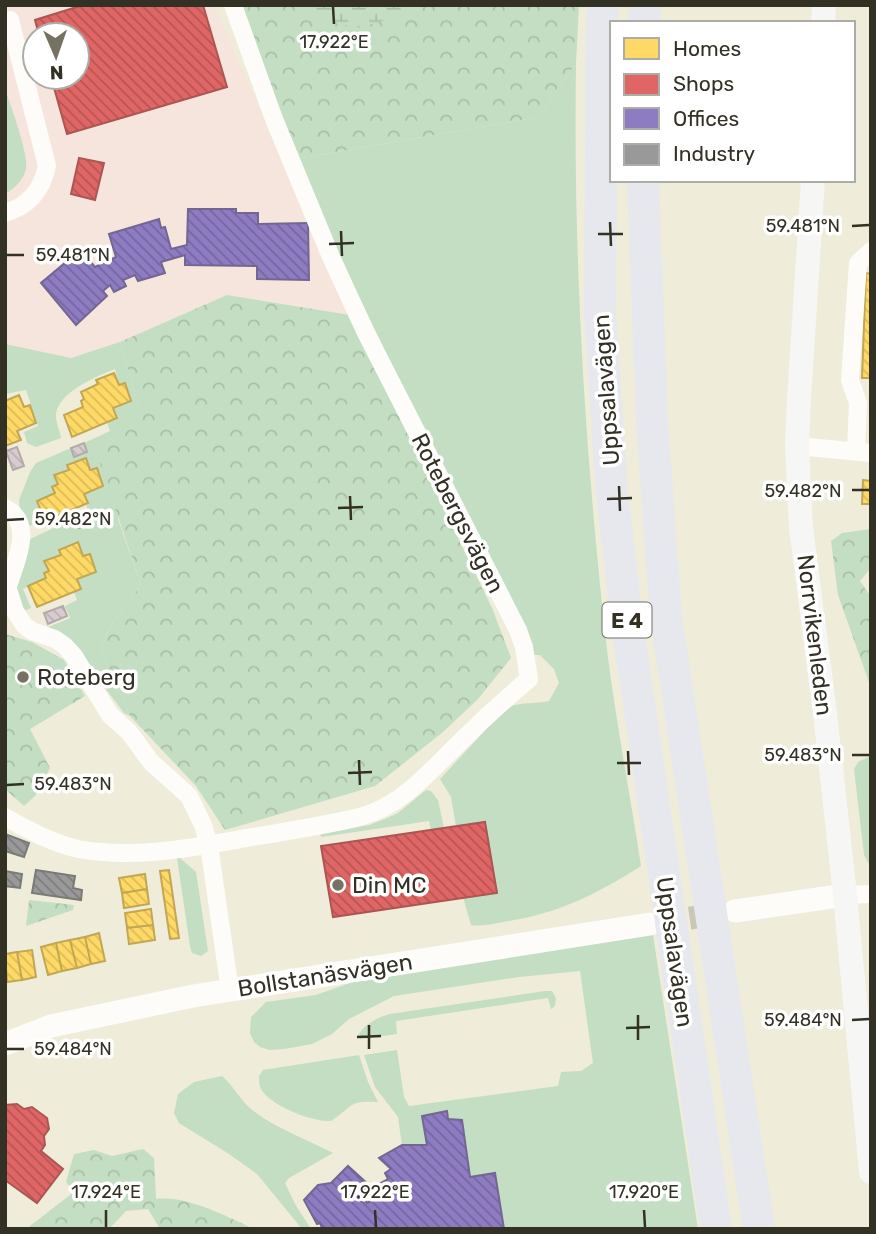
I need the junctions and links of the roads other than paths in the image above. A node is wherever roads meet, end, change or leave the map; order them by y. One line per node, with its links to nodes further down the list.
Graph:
1 (22, 5): 4 (street)
2 (233, 5): 14 (street, Rotebergsvägen)
3 (602, 5): 22 (highway, Uppsalavägen / E 4)
4 (8, 22): 7 (street)
5 (643, 182): 23 (highway, Uppsalavägen / E 4)
6 (813, 182): 9 (main road, Norrvikenleden)
7 (5, 214)
8 (871, 251): 10 (street)
9 (797, 446): 10 (street); 16 (main road, Norrvikenleden)
10 (863, 452)
11 (5, 508): 12 (street)
12 (6, 585): 14 (street)
13 (5, 817): 14 (street, Rotebergsvägen)
14 (209, 845): 19 (street)
15 (871, 894): 16 (street)
16 (845, 895): 17 (street); 21 (main road, Norrvikenleden)
17 (735, 911)
18 (650, 924): 19 (street, Bollstanäsvägen)
19 (230, 990): 20 (street, Bollstanäsvägen)
20 (5, 1044)
21 (871, 1172)
22 (716, 1229)
23 (759, 1229)

